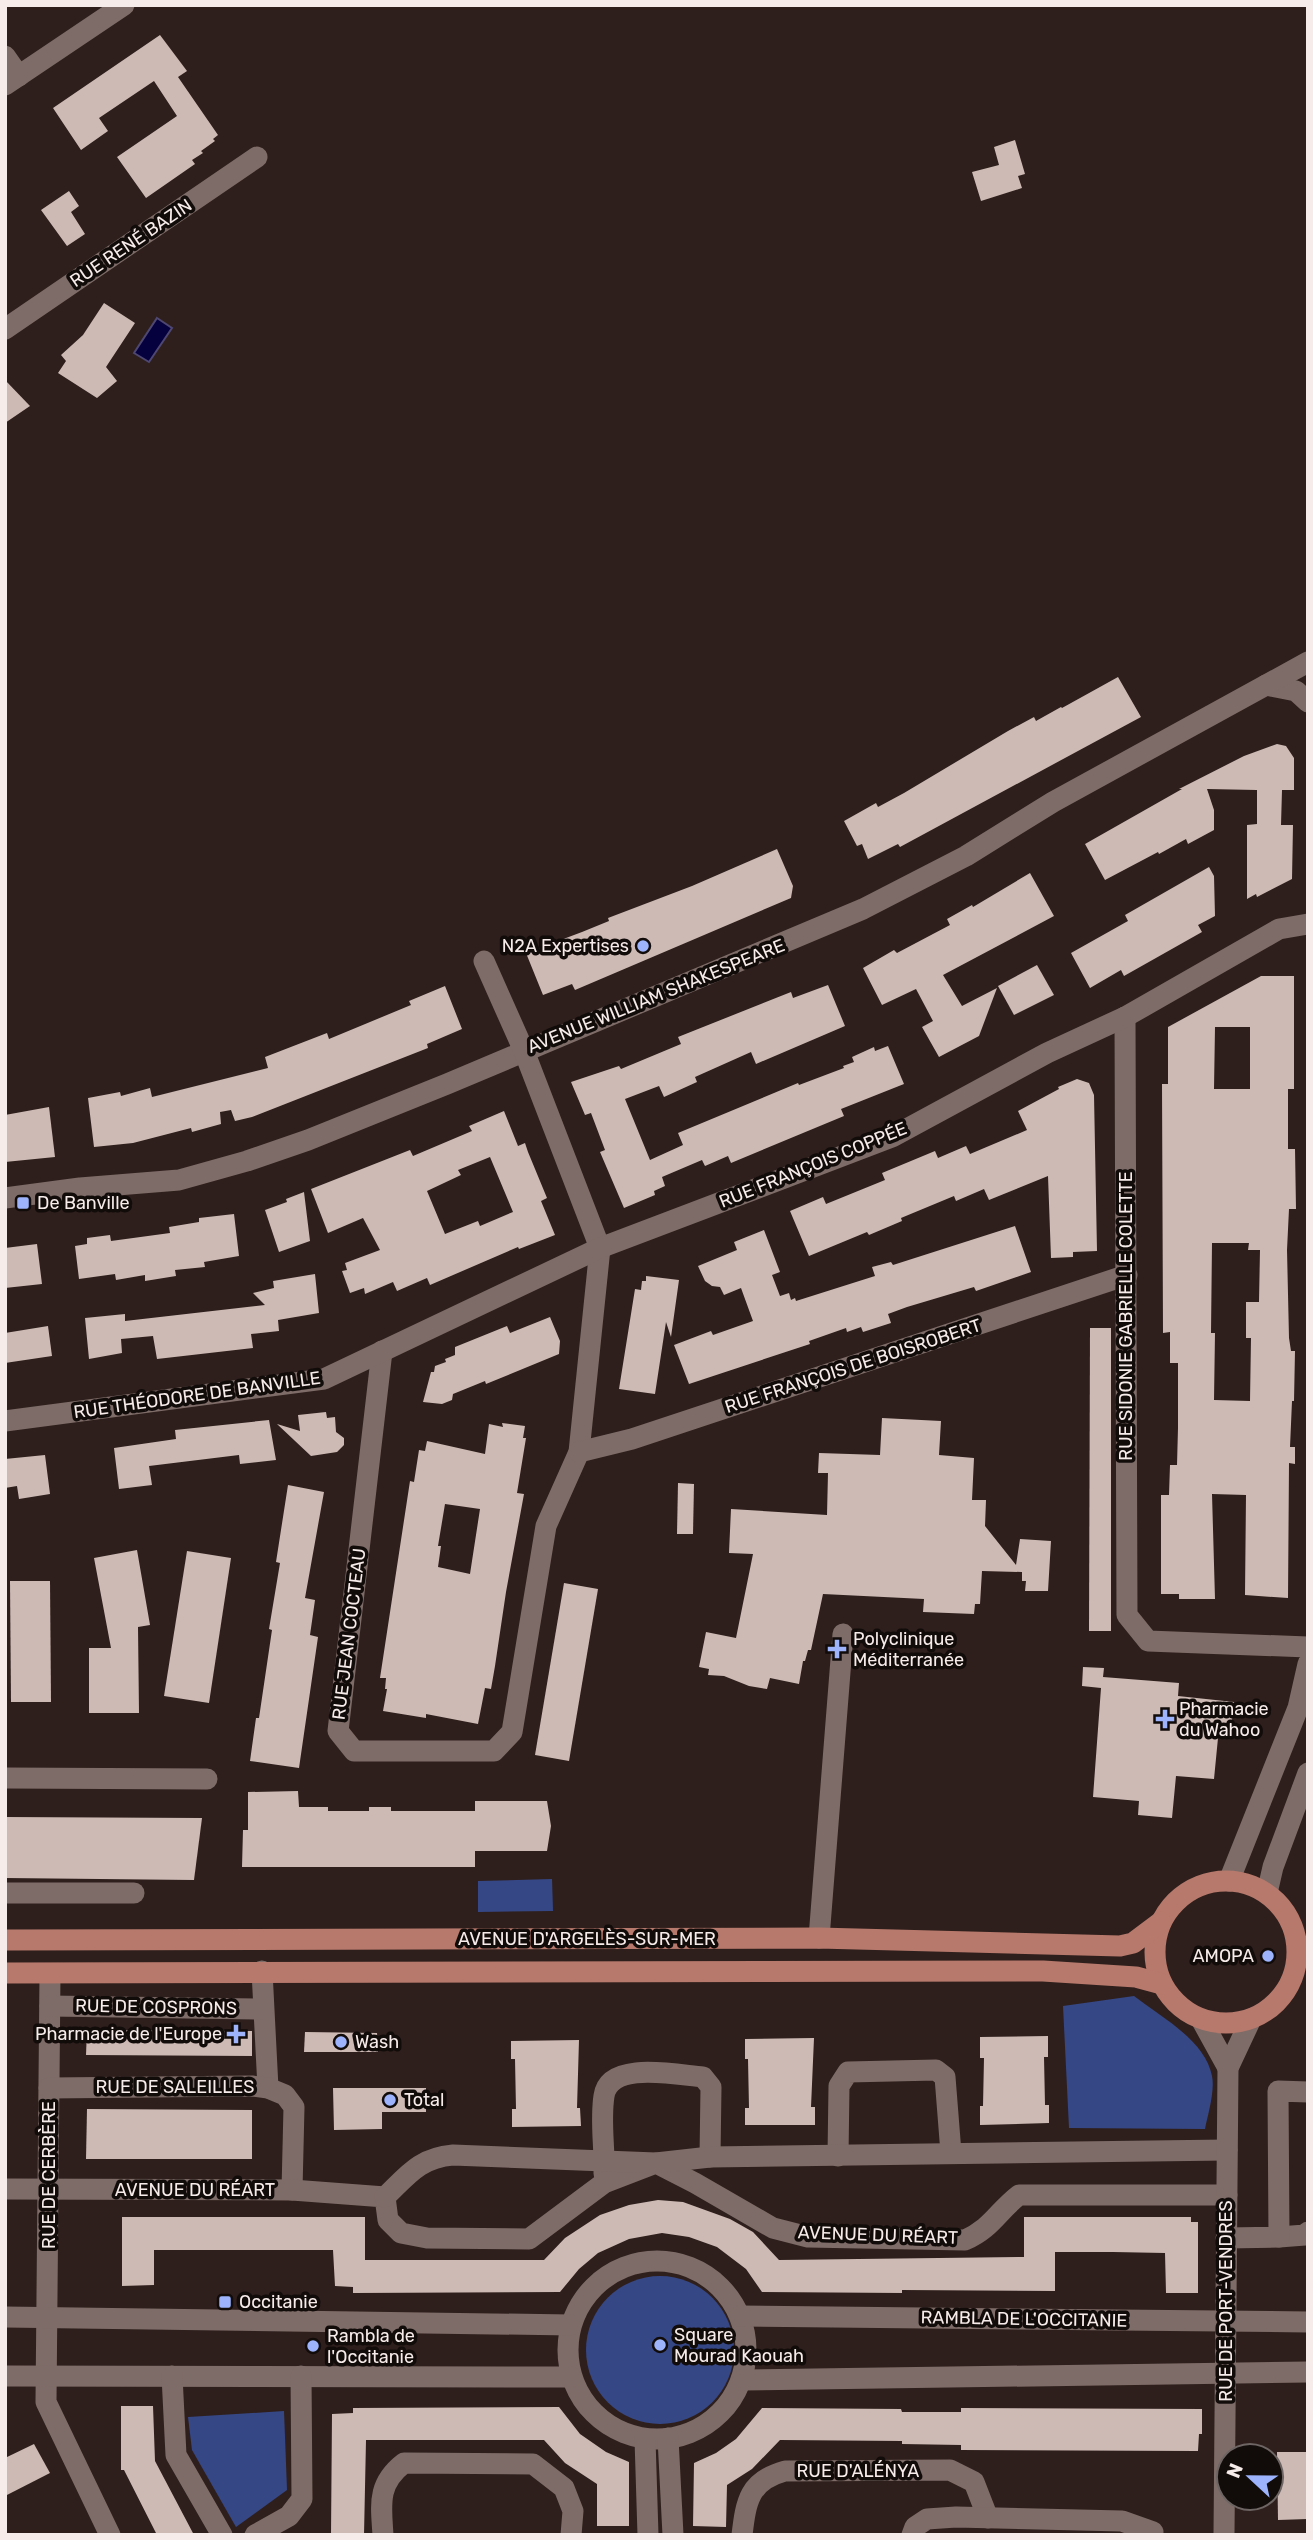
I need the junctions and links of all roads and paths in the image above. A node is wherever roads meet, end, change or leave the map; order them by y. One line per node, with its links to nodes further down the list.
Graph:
1 (124, 5): 3 (street)
2 (5, 56): 3 (street)
3 (12, 80)
4 (257, 156): 5 (street, RUE RENÉ BAZIN)
5 (5, 330)
6 (1308, 662): 7 (street, AVENUE WILLIAM SHAKESPEARE)
7 (1266, 685): 8 (street); 12 (street, AVENUE WILLIAM SHAKESPEARE)
8 (1304, 692)
9 (1308, 924): 11 (street, RUE FRANÇOIS COPPÉE)
10 (484, 961): 12 (street)
11 (1125, 1017): 14 (street, RUE FRANÇOIS COPPÉE); 15 (street, RUE SIDONIE GABRIELLE COLETTE)
12 (524, 1051): 13 (street, AVENUE WILLIAM SHAKESPEARE); 14 (street)
13 (5, 1198)
14 (600, 1248): 16 (street, RUE FRANÇOIS COPPÉE); 18 (street)
15 (1126, 1275): 18 (street, RUE FRANÇOIS DE BOISROBERT); 20 (street, RUE SIDONIE GABRIELLE COLETTE)
16 (382, 1351): 17 (street, RUE THÉODORE DE BANVILLE); 18 (street, RUE JEAN COCTEAU)
17 (5, 1421)
18 (579, 1452)
19 (843, 1634): 31 (street)
20 (1308, 1647)
21 (1308, 1664): 25 (street)
22 (1308, 1773): 28 (street)
23 (5, 1778): 24 (street)
24 (207, 1779)
25 (1229, 1881): 28 (main road); 29 (main road)
26 (5, 1893): 27 (street)
27 (134, 1893)
28 (1267, 1893): 30 (main road)
29 (1161, 1922): 31 (main road, AVENUE D'ARGELÈS-SUR-MER); 36 (main road)
30 (1299, 1926): 38 (main road)
31 (819, 1938): 32 (main road, AVENUE D'ARGELÈS-SUR-MER)
32 (5, 1940)
33 (262, 1971): 35 (main road, AVENUE D'ARGELÈS-SUR-MER); 36 (main road, AVENUE D'ARGELÈS-SUR-MER); 40 (street, RUE DE COSPRONS)
34 (5, 1973): 35 (main road, AVENUE D'ARGELÈS-SUR-MER)
35 (50, 1974): 39 (street, RUE DE CERBÈRE)
36 (1162, 1984): 41 (main road)
37 (1308, 1985): 38 (main road)
38 (1285, 1993): 42 (main road)
39 (50, 2006): 40 (street, RUE DE COSPRONS); 44 (street, RUE DE CERBÈRE)
40 (263, 2008): 45 (street, RUE DE COSPRONS)
41 (1201, 2019): 42 (main road); 43 (street, RUE DE PORT-VENDRES)
42 (1251, 2019): 43 (street, RUE DE PORT-VENDRES)
43 (1228, 2068): 47 (street, RUE DE PORT-VENDRES)
44 (49, 2088): 45 (street, RUE DE SALEILLES); 54 (street, RUE DE CERBÈRE)
45 (268, 2088): 55 (street, RUE DE SALEILLES)
46 (1308, 2092): 59 (street)
47 (1227, 2150): 48 (street); 56 (street, RUE DE PORT-VENDRES)
48 (951, 2152): 49 (street); 49 (street)
49 (838, 2156): 50 (street)
50 (710, 2157): 51 (street); 52 (street)
51 (656, 2163): 52 (street); 56 (street, AVENUE DU RÉART)
52 (604, 2172): 57 (street); 57 (street)
53 (5, 2189): 54 (street, AVENUE DU RÉART)
54 (48, 2189): 55 (street, AVENUE DU RÉART); 63 (street, RUE DE CERBÈRE)
55 (292, 2190): 57 (street, AVENUE DU RÉART)
56 (1227, 2195): 60 (street, RUE DE PORT-VENDRES)
57 (385, 2197)
58 (1308, 2232): 59 (street)
59 (1279, 2237): 60 (street)
60 (1226, 2238): 64 (street, RUE DE PORT-VENDRES)
61 (5, 2316): 63 (street)
62 (740, 2316): 64 (street, RAMBLA DE L'OCCITANIE); 66 (street); 74 (street)
63 (47, 2317): 66 (street); 70 (street, RUE DE CERBÈRE)
64 (1226, 2321): 65 (street, RAMBLA DE L'OCCITANIE); 68 (street, RUE DE PORT-VENDRES)
65 (1308, 2322)
66 (571, 2325): 73 (street)
67 (1308, 2372): 68 (street)
68 (1225, 2373): 74 (street); 88 (street, RUE DE PORT-VENDRES)
69 (5, 2376): 70 (street)
70 (47, 2376): 71 (street); 79 (street, RUE DE CERBÈRE)
71 (172, 2376): 72 (street); 80 (street)
72 (301, 2376): 73 (street); 81 (street)
73 (571, 2377): 76 (street)
74 (743, 2380): 75 (street)
75 (668, 2438): 76 (street); 85 (street)
76 (645, 2439): 84 (street)
77 (988, 2518): 78 (street); 86 (street, RUE D'ALÉNYA); 87 (street)
78 (1153, 2532)
79 (110, 2535)
80 (222, 2535)
81 (255, 2535)
82 (383, 2535): 83 (street)
83 (571, 2535)
84 (648, 2535)
85 (673, 2535)
86 (742, 2535)
87 (912, 2535)
88 (1224, 2535)

